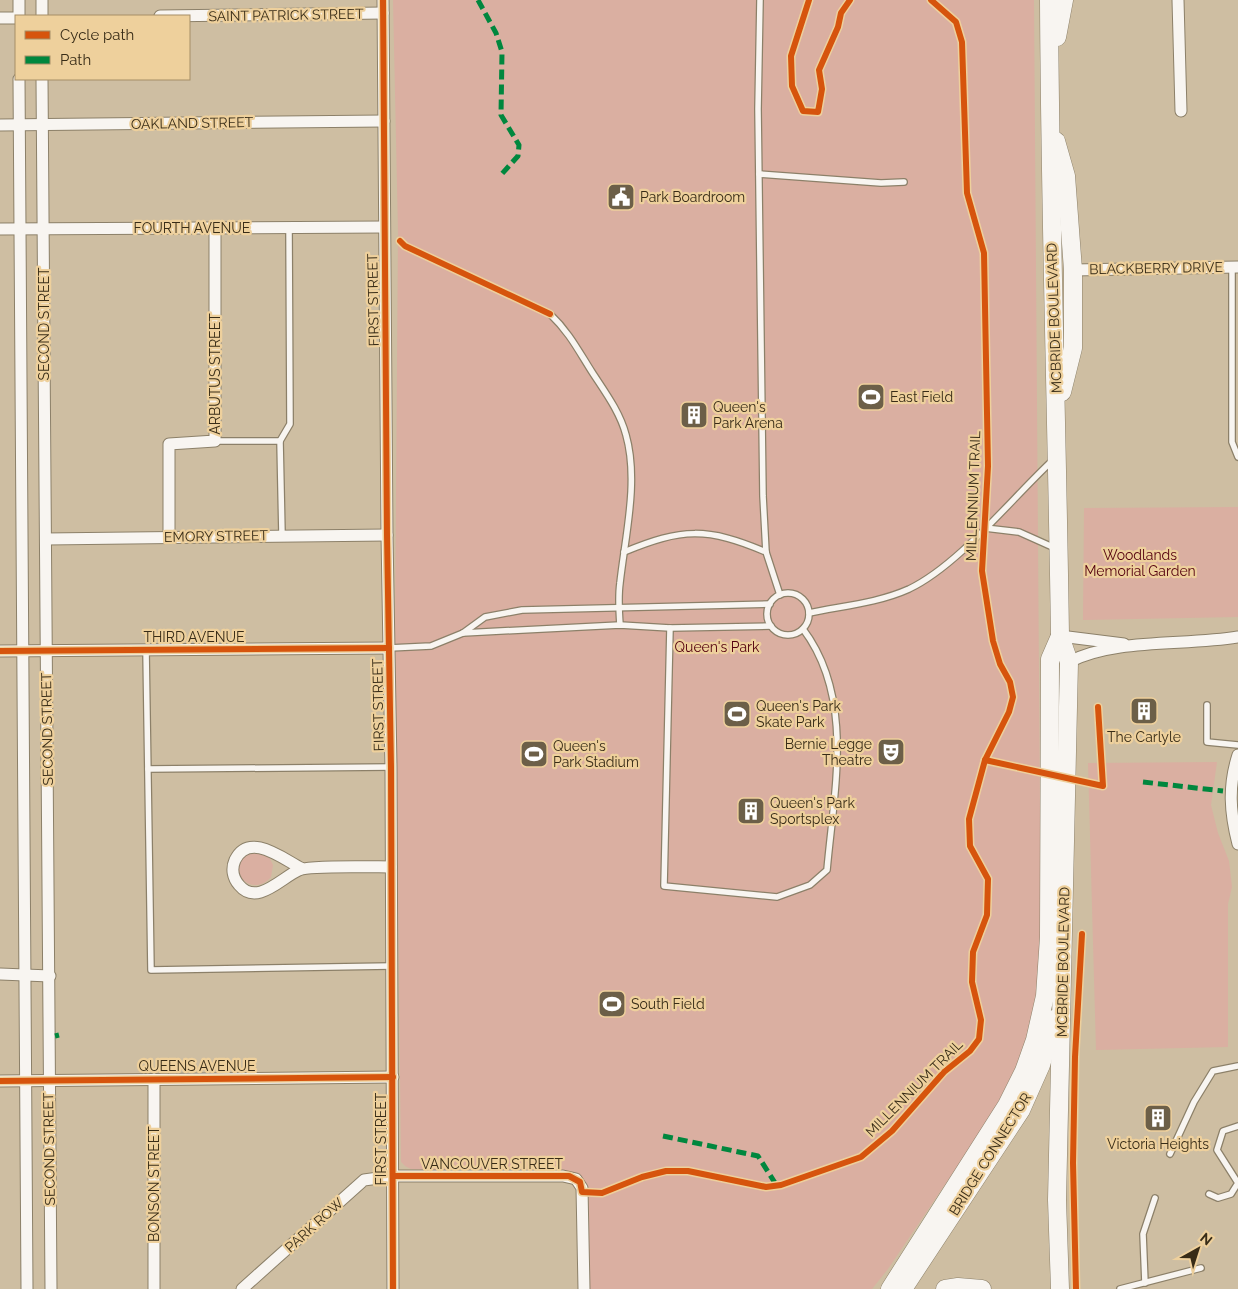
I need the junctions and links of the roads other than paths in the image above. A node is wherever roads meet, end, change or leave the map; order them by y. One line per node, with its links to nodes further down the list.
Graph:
1 (19, 0): 9 (street)
2 (42, 0): 10 (street)
3 (383, 0): 8 (street, FIRST STREET)
4 (760, 0): 23 (lane)
5 (1049, 0): 16 (main road, MCBRIDE BOULEVARD)
6 (1064, 0): 16 (main road)
7 (1178, 0): 17 (street)
8 (383, 14): 11 (street, SAINT PATRICK STREET); 19 (street, FIRST STREET)
9 (18, 15)
10 (42, 15)
11 (190, 16)
12 (15, 17): 13 (street)
13 (0, 18)
14 (20, 80): 21 (street, SECOND STREET)
15 (42, 80): 22 (street, SECOND STREET)
16 (1050, 82): 18 (main road, MCBRIDE BOULEVARD)
17 (1181, 111)
18 (1050, 119): 32 (main road); 34 (main road, MCBRIDE BOULEVARD)
19 (384, 121): 22 (street, OAKLAND STREET); 26 (street, FIRST STREET)
20 (0, 124): 21 (street, OAKLAND STREET)
21 (20, 124): 22 (street, OAKLAND STREET); 29 (street, SECOND STREET)
22 (42, 124): 28 (street, SECOND STREET)
23 (759, 174): 24 (lane); 46 (lane)
24 (904, 182)
25 (289, 227): 26 (street, FOURTH AVENUE); 30 (street, FOURTH AVENUE); 36 (lane)
26 (384, 227): 41 (street, FIRST STREET)
27 (0, 228): 29 (street, FOURTH AVENUE)
28 (44, 228): 29 (street, FOURTH AVENUE); 30 (street, FOURTH AVENUE); 43 (street, SECOND STREET)
29 (21, 229): 62 (street, SECOND STREET)
30 (215, 229): 35 (street, ARBUTUS STREET)
31 (1235, 267): 32 (street, BLACKBERRY DRIVE); 38 (lane)
32 (1073, 270): 34 (main road)
33 (550, 314): 45 (lane)
34 (1057, 410): 37 (main road, MCBRIDE BOULEVARD)
35 (215, 441): 36 (lane); 42 (street, ARBUTUS STREET)
36 (280, 441): 40 (lane)
37 (1058, 455): 39 (lane); 44 (main road, MCBRIDE BOULEVARD)
38 (1238, 457)
39 (985, 528): 44 (lane); 50 (lane)
40 (282, 535): 41 (street, EMORY STREET); 42 (street, EMORY STREET)
41 (387, 535): 59 (street, FIRST STREET)
42 (170, 537): 43 (street, EMORY STREET)
43 (46, 539): 63 (street, SECOND STREET)
44 (1059, 550): 56 (main road, MCBRIDE BOULEVARD)
45 (624, 552): 46 (lane); 49 (lane)
46 (766, 552): 47 (lane)
47 (780, 595): 48 (lane); 50 (lane)
48 (770, 604): 49 (lane); 52 (lane)
49 (619, 606): 51 (lane); 55 (lane)
50 (809, 613): 54 (lane)
51 (620, 625): 53 (lane); 55 (lane)
52 (771, 626): 53 (lane); 54 (lane)
53 (670, 628): 54 (lane)
54 (802, 629)
55 (464, 633): 59 (lane)
56 (1060, 636): 58 (street); 64 (main road, MCBRIDE BOULEVARD); 78 (main road, MCBRIDE BOULEVARD)
57 (1238, 637): 58 (street)
58 (1141, 646): 64 (street)
59 (389, 648): 60 (street, THIRD AVENUE); 68 (street, FIRST STREET)
60 (146, 650): 63 (street, THIRD AVENUE); 69 (lane)
61 (0, 651): 62 (street, THIRD AVENUE)
62 (22, 651): 63 (street, THIRD AVENUE); 75 (street, SECOND STREET)
63 (46, 651): 76 (street, SECOND STREET)
64 (1069, 662): 77 (main road, MCBRIDE BOULEVARD)
65 (1208, 705): 66 (lane)
66 (1238, 745)
67 (1238, 755): 70 (street)
68 (391, 767): 69 (lane); 71 (street, FIRST STREET)
69 (148, 769): 73 (lane)
70 (1238, 844)
71 (391, 867): 72 (street); 73 (street, FIRST STREET)
72 (301, 868): 72 (street)
73 (391, 966): 80 (street, FIRST STREET)
74 (0, 974): 75 (street)
75 (25, 974): 76 (street); 83 (street, SECOND STREET)
76 (50, 976): 84 (street, SECOND STREET)
77 (1062, 980): 101 (main road, BRIDGE CONNECTOR); 104 (main road, MCBRIDE BOULEVARD)
78 (1045, 996): 90 (main road, BRIDGE CONNECTOR)
79 (1238, 1066): 86 (lane)
80 (393, 1077): 81 (street, QUEENS AVENUE); 87 (street, FIRST STREET)
81 (154, 1079): 84 (street, QUEENS AVENUE); 95 (street, BONSON STREET)
82 (0, 1080): 83 (street, QUEENS AVENUE)
83 (26, 1080): 84 (street, QUEENS AVENUE); 93 (street, SECOND STREET)
84 (49, 1080): 94 (street, SECOND STREET)
85 (1238, 1126): 88 (lane)
86 (1170, 1154)
87 (393, 1176): 96 (street, PARK ROW); 97 (street, FIRST STREET); 98 (street, VANCOUVER STREET)
88 (1209, 1194)
89 (1155, 1198): 92 (lane)
90 (926, 1229): 99 (main road); 100 (main road, BRIDGE CONNECTOR)
91 (1201, 1268): 92 (lane)
92 (1145, 1283): 105 (lane)
93 (28, 1289)
94 (51, 1289)
95 (154, 1289)
96 (242, 1289)
97 (393, 1289)
98 (584, 1289)
99 (878, 1289)
100 (890, 1289)
101 (903, 1289)
102 (944, 1289): 103 (main road)
103 (982, 1289)
104 (1060, 1289)
105 (1120, 1289)

